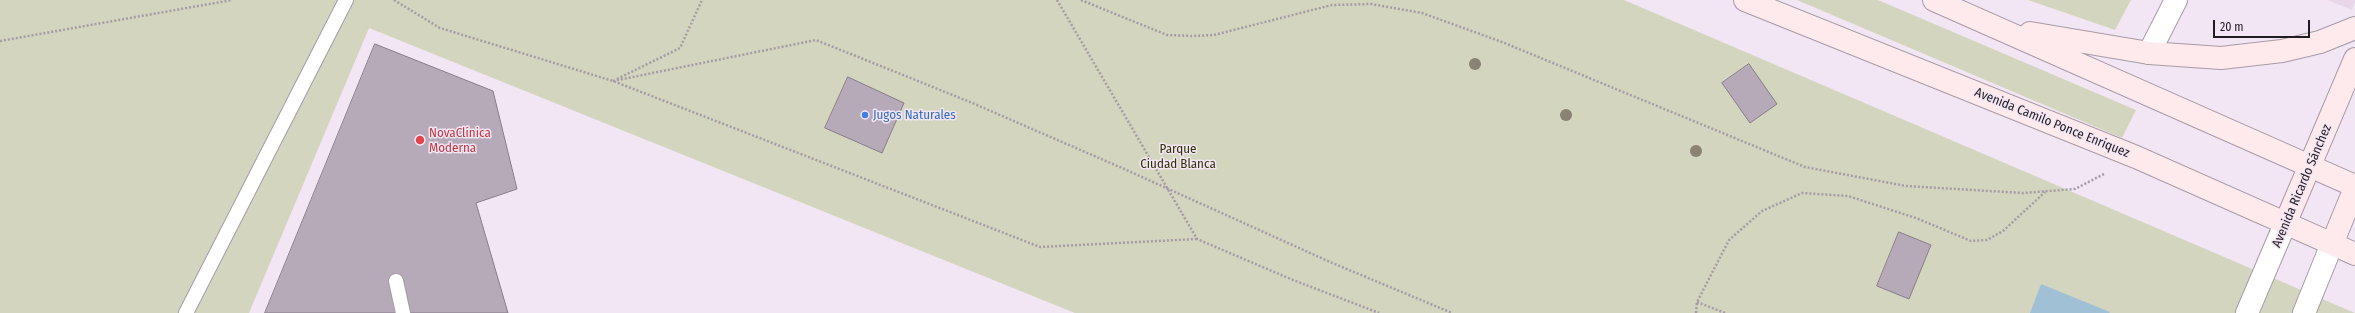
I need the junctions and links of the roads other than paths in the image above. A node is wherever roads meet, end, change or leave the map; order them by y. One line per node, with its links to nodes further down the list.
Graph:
1 (346, 0): 15 (lane)
2 (1745, 0): 11 (main road, Avenida Camilo Ponce Enriquez)
3 (1934, 0): 6 (main road)
4 (2176, 0): 7 (street)
5 (2355, 28): 7 (main road)
6 (2001, 29): 7 (main road); 9 (main road)
7 (2149, 53)
8 (2355, 59): 9 (main road, Avenida Ricardo Sánchez)
9 (2310, 165): 10 (main road); 11 (main road, Avenida Ricardo Sánchez)
10 (2355, 187): 12 (main road)
11 (2285, 224): 12 (main road, Avenida Camilo Ponce Enriquez); 17 (street, Avenida Ricardo Sánchez)
12 (2332, 244): 13 (main road, Avenida Camilo Ponce Enriquez); 18 (street)
13 (2355, 254)
14 (396, 281): 16 (lane)
15 (186, 313)
16 (403, 313)
17 (2247, 313)
18 (2304, 313)

